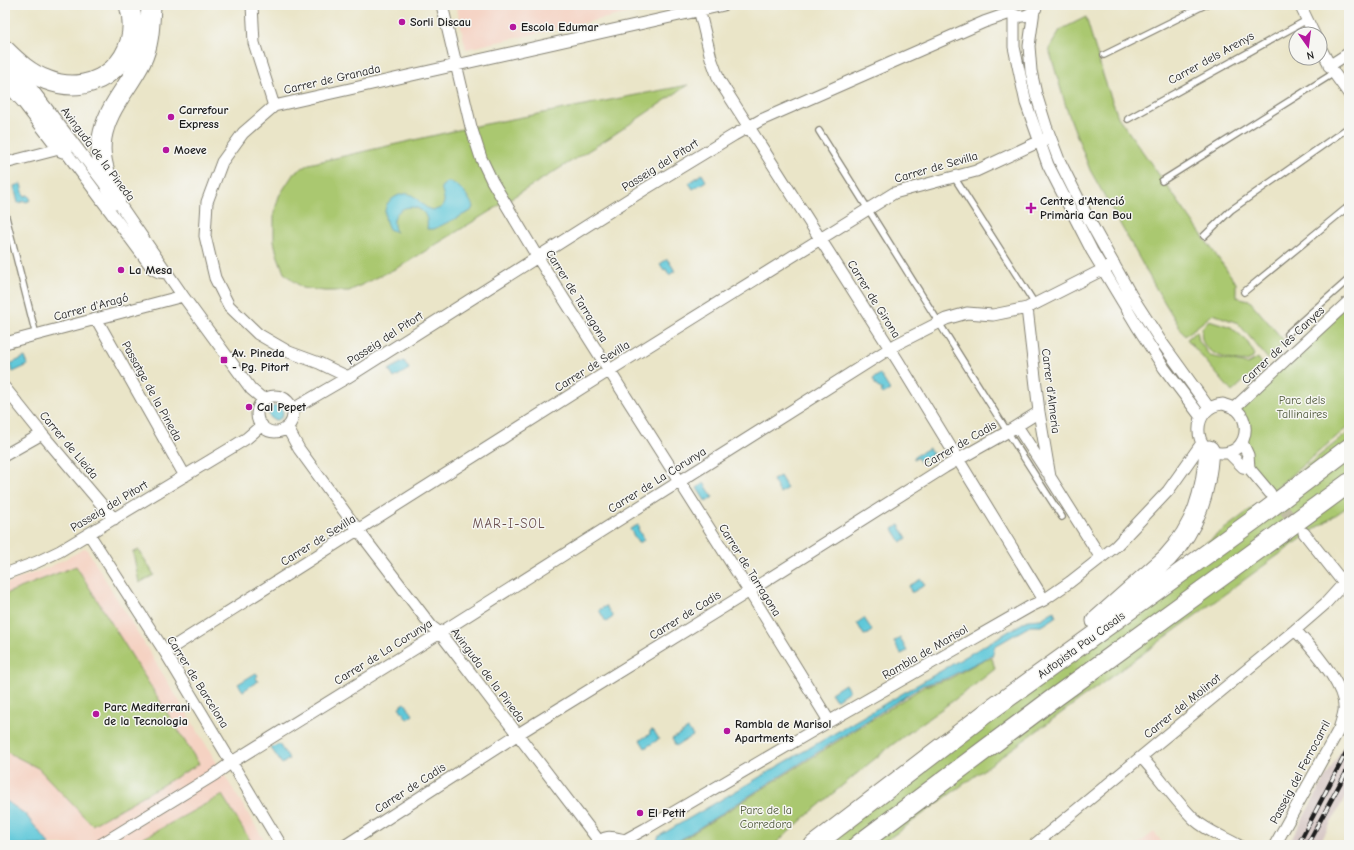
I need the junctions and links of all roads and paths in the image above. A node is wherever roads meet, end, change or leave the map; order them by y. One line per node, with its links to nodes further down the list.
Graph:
1 (129, 5): 15 (highway)
2 (151, 5): 35 (highway)
3 (252, 5): 24 (street)
4 (442, 5): 20 (street, Carrer de Tarragona)
5 (724, 5): 9 (street, Carrer de Granada)
6 (1000, 5): 13 (street, Passeig del Pitort)
7 (1205, 5): 18 (lane)
8 (1300, 5): 12 (street)
9 (699, 7): 20 (street, Carrer de Granada); 26 (street, Carrer de Girona)
10 (1036, 7): 11 (street); 29 (street)
11 (1009, 11): 13 (street); 30 (street)
12 (1307, 20): 14 (street); 25 (lane, Carrer dels Arenys)
13 (984, 22): 26 (street, Passeig del Pitort)
14 (1310, 26)
15 (5, 50)
16 (1349, 53): 21 (street)
17 (5, 54): 35 (street, Avinguda de la Pineda)
18 (1104, 55)
19 (1328, 63): 21 (street)
20 (456, 65): 24 (street, Carrer de Granada); 41 (street, Carrer de Tarragona)
21 (1331, 69): 23 (street); 34 (lane)
22 (5, 77): 31 (highway)
23 (1349, 94)
24 (274, 106): 56 (street, Carrer de Granada)
25 (1128, 119)
26 (749, 127): 40 (street, Carrer de Girona); 41 (street, Passeig del Pitort)
27 (1349, 127): 39 (lane)
28 (819, 131): 37 (lane)
29 (1049, 137): 30 (street, Carrer de Sevilla); 42 (street)
30 (1039, 142): 33 (street, Carrer de Sevilla); 43 (street)
31 (63, 148): 32 (street); 44 (street, Avinguda de la Pineda)
32 (5, 163)
33 (954, 177): 37 (street, Carrer de Sevilla); 49 (lane)
34 (1162, 181)
35 (116, 199): 44 (street, Avinguda de la Pineda)
36 (1349, 206): 46 (lane)
37 (868, 209): 40 (street, Carrer de Sevilla); 51 (lane)
38 (5, 213): 53 (lane)
39 (1204, 236)
40 (820, 238): 55 (street, Carrer de Girona); 57 (street, Carrer de Sevilla)
41 (538, 258): 57 (street, Carrer de Tarragona); 58 (street, Passeig del Pitort)
42 (1114, 264): 43 (street, Carrer de La Corunya); 61 (street)
43 (1103, 270): 49 (street, Carrer de La Corunya); 65 (street)
44 (167, 273): 47 (street, Avinguda de la Pineda)
45 (1349, 279): 52 (lane)
46 (1244, 292)
47 (184, 296): 50 (street, Carrer d'Aragó); 60 (street, Avinguda de la Pineda)
48 (1349, 301): 62 (street, Carrer de les Canyes)
49 (1031, 306): 51 (street, Carrer de La Corunya); 64 (street, Carrer d'Almeria)
50 (97, 320): 53 (street, Carrer d'Aragó); 78 (street, Passatge de la Pineda)
51 (939, 322): 55 (street, Carrer de La Corunya); 69 (lane)
52 (1287, 334)
53 (36, 335): 54 (street, Carrer d'Aragó)
54 (5, 343)
55 (890, 348): 76 (street, Carrer de Girona); 80 (street, Carrer de La Corunya)
56 (319, 363): 58 (street, Passeig del Pitort)
57 (610, 370): 80 (street, Carrer de Tarragona); 85 (street, Carrer de Sevilla)
58 (348, 377): 63 (street, Passeig del Pitort)
59 (5, 388): 70 (street, Carrer de Lleida)
60 (264, 400): 63 (street); 66 (street)
61 (1210, 408): 62 (street); 65 (street)
62 (1234, 408): 71 (street)
63 (293, 409): 68 (street)
64 (1039, 412): 67 (street, Carrer de Cadis); 79 (street, Carrer d'Almeria)
65 (1201, 417): 72 (street)
66 (262, 425): 68 (street); 78 (street, Passeig del Pitort)
67 (1017, 426): 69 (street, Carrer de Cadis); 79 (street, Carrer d'Almeria)
68 (287, 427): 85 (street, Avinguda de la Pineda)
69 (1007, 432): 76 (street, Carrer de Cadis); 83 (lane)
70 (42, 434): 75 (street); 84 (street, Carrer de Lleida)
71 (1242, 442): 74 (street); 77 (street)
72 (1206, 446): 74 (street); 88 (street, Rambla de Marisol); 99 (highway)
73 (1349, 448): 99 (highway, Autopista Pau Casals)
74 (1228, 452): 77 (street)
75 (5, 455)
76 (958, 459): 91 (street, Carrer de Cadis); 92 (street, Carrer de Girona)
77 (1250, 468): 82 (street)
78 (185, 476): 84 (street, Passeig del Pitort)
79 (1050, 477): 88 (street, Carrer d'Almeria)
80 (679, 481): 91 (street, Carrer de Tarragona); 94 (street, Carrer de La Corunya)
81 (1349, 483): 107 (highway)
82 (1270, 493)
83 (1062, 517)
84 (114, 519): 87 (street, Passeig del Pitort)
85 (358, 530): 94 (street, Avinguda de la Pineda); 95 (street, Carrer de Sevilla)
86 (1304, 533): 90 (street)
87 (89, 534): 89 (street, Passeig del Pitort); 95 (street, Carrer de Barcelona)
88 (1101, 558): 92 (street, Rambla de Marisol)
89 (5, 574)
90 (1346, 586): 93 (street, Carrer del Molinot)
91 (748, 591): 96 (street, Carrer de Tarragona); 97 (street, Carrer de Cadis)
92 (1044, 600): 96 (street, Rambla de Marisol)
93 (1295, 630): 98 (street, Carrer del Molinot); 110 (street, Passeig del Ferrocarril)
94 (440, 633): 97 (street, Avinguda de la Pineda); 100 (street, Carrer de La Corunya)
95 (165, 652): 100 (street, Carrer de Barcelona)
96 (830, 721): 101 (street, Rambla de Marisol)
97 (517, 735): 102 (street, Avinguda de la Pineda); 105 (street, Carrer de Cadis)
98 (1141, 757): 108 (street, Carrer del Molinot); 109 (street)
99 (924, 760): 106 (highway, Autopista Pau Casals)
100 (232, 762): 103 (street, Carrer de La Corunya); 104 (street, Carrer de Barcelona)
101 (625, 840): 102 (street, Avinguda de la Pineda)
102 (597, 843)
103 (100, 845)
104 (282, 845)
105 (346, 845)
106 (814, 845)
107 (858, 845)
108 (1034, 845)
109 (1238, 845)
110 (1275, 845)

